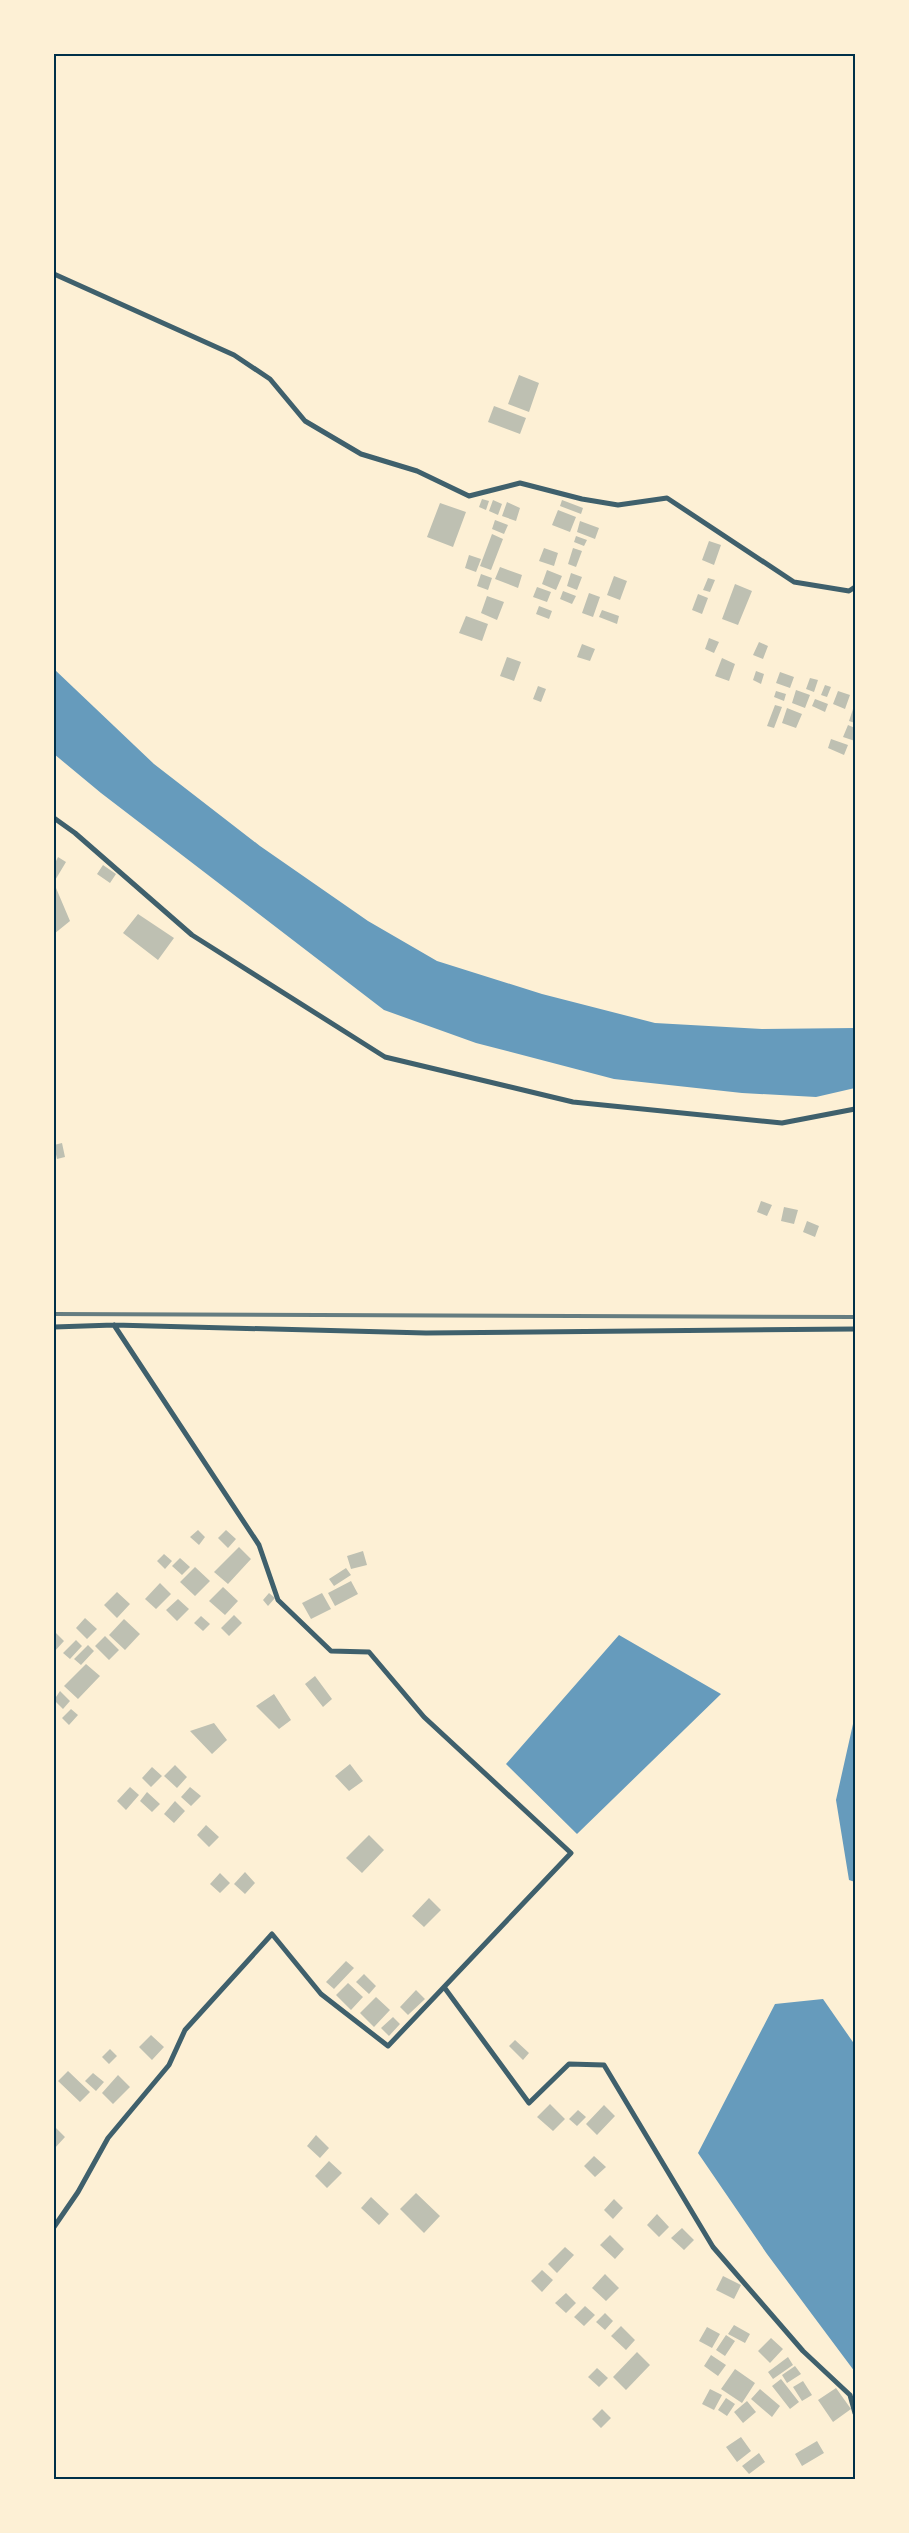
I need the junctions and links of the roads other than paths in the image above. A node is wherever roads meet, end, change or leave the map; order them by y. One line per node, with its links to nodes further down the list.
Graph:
1 (54, 274): 2 (street)
2 (855, 587)
3 (54, 818): 4 (street)
4 (855, 1109)
5 (114, 1325): 6 (street); 7 (street); 8 (street)
6 (54, 1327)
7 (855, 1329)
8 (444, 1988): 9 (street); 10 (street)
9 (54, 2227)
10 (855, 2413)

